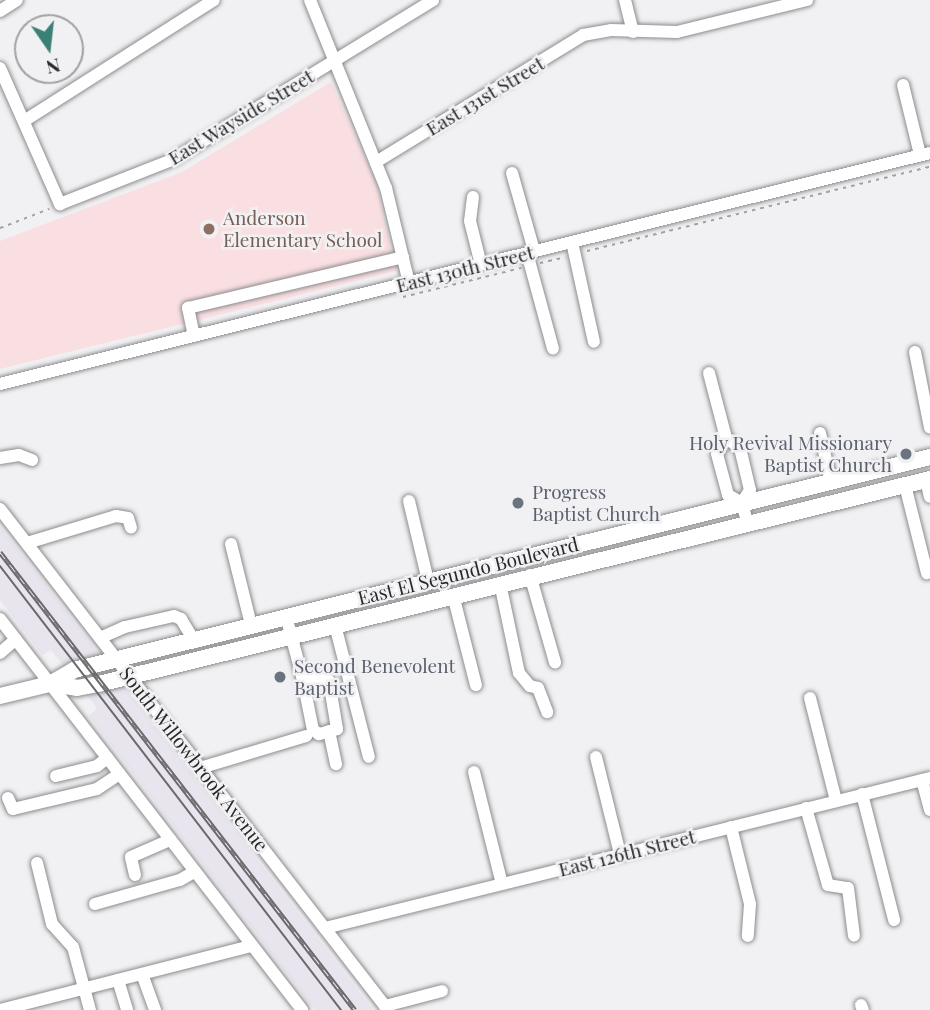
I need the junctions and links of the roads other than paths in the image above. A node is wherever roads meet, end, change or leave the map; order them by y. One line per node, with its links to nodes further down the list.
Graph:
1 (17, 0): 8 (street)
2 (214, 0): 14 (street)
3 (310, 0): 11 (street)
4 (433, 0): 11 (street, East Wayside Street)
5 (625, 0): 10 (street)
6 (748, 0): 9 (street)
7 (807, 0): 9 (street)
8 (0, 10)
9 (752, 14): 10 (street)
10 (633, 32): 16 (street, East 131st Street)
11 (333, 62): 14 (street, East Wayside Street); 16 (street)
12 (0, 68): 14 (street)
13 (903, 85): 15 (street)
14 (24, 121)
15 (925, 154): 19 (street, East 130th Street)
16 (376, 162): 20 (street)
17 (512, 173): 21 (street)
18 (473, 197): 22 (street)
19 (573, 248): 21 (street, East 130th Street); 25 (street)
20 (403, 257): 23 (street); 24 (street)
21 (531, 257): 22 (street, East 130th Street); 26 (street)
22 (481, 265): 23 (street, East 130th Street)
23 (409, 283): 24 (street, East 130th Street)
24 (194, 336): 29 (street, East 130th Street)
25 (594, 342)
26 (553, 349)
27 (915, 352): 30 (street)
28 (709, 373): 32 (street)
29 (0, 384)
30 (930, 428)
31 (820, 433): 37 (street)
32 (726, 438): 41 (street); 41 (street)
33 (930, 457): 37 (main road, East El Segundo Boulevard)
34 (0, 458): 35 (street)
35 (32, 460)
36 (928, 479): 38 (main road, East El Segundo Boulevard); 39 (street)
37 (831, 482): 41 (main road, East El Segundo Boulevard)
38 (905, 485): 43 (main road, East El Segundo Boulevard); 47 (street)
39 (930, 497)
40 (409, 501): 49 (street)
41 (742, 503): 43 (street); 49 (main road, East El Segundo Boulevard)
42 (0, 509): 45 (street, South Willowbrook Avenue)
43 (747, 522): 48 (main road, East El Segundo Boulevard)
44 (131, 528): 45 (street)
45 (27, 543): 57 (street, South Willowbrook Avenue)
46 (231, 544): 54 (street)
47 (927, 573)
48 (530, 575): 50 (main road, East El Segundo Boulevard); 62 (street)
49 (428, 581): 52 (main road, East El Segundo Boulevard)
50 (500, 583): 51 (main road, East El Segundo Boulevard); 69 (street)
51 (453, 595): 55 (main road, East El Segundo Boulevard); 66 (street)
52 (286, 616): 54 (main road, East El Segundo Boulevard); 56 (street)
53 (0, 619): 58 (street)
54 (251, 625): 59 (main road, East El Segundo Boulevard)
55 (335, 625): 56 (main road, East El Segundo Boulevard); 72 (street)
56 (291, 636): 63 (street); 64 (main road, East El Segundo Boulevard)
57 (100, 638): 59 (street); 61 (street, South Willowbrook Avenue)
58 (16, 639): 60 (street); 65 (street)
59 (193, 639): 61 (main road, East El Segundo Boulevard)
60 (0, 653)
61 (116, 659): 64 (street, South Willowbrook Avenue); 65 (main road, East El Segundo Boulevard)
62 (555, 662)
63 (302, 676): 70 (street); 70 (street)
64 (129, 677): 65 (main road, East El Segundo Boulevard); 76 (street, South Willowbrook Avenue)
65 (50, 684): 67 (main road, East El Segundo Boulevard); 74 (street)
66 (475, 685)
67 (0, 696)
68 (810, 698): 83 (street)
69 (547, 712)
70 (329, 731): 75 (street)
71 (306, 736): 76 (street)
72 (369, 757)
73 (596, 757): 88 (street)
74 (107, 758): 78 (street); 79 (street)
75 (337, 764)
76 (200, 768): 95 (street, South Willowbrook Avenue)
77 (474, 772): 92 (street)
78 (119, 774): 82 (street); 87 (street)
79 (56, 776)
80 (926, 779): 81 (street, East 126th Street); 85 (street)
81 (862, 794): 83 (street, East 126th Street); 94 (street)
82 (8, 798)
83 (836, 801): 84 (street, East 126th Street)
84 (806, 808): 86 (street, East 126th Street); 97 (street)
85 (930, 810)
86 (731, 827): 88 (street, East 126th Street); 96 (street)
87 (170, 840): 90 (street); 91 (street)
88 (620, 855): 92 (street, East 126th Street)
89 (37, 863): 101 (street)
90 (194, 872): 93 (street); 98 (street)
91 (135, 875)
92 (502, 884): 95 (street, East 126th Street)
93 (95, 904)
94 (894, 919)
95 (325, 928): 103 (street, South Willowbrook Avenue)
96 (748, 936)
97 (854, 936)
98 (251, 946): 99 (street); 108 (street)
99 (142, 974): 100 (street); 107 (street)
100 (118, 980): 101 (street); 106 (street)
101 (85, 988): 104 (street); 105 (street)
102 (442, 991): 103 (street)
103 (386, 1008)
104 (0, 1010)
105 (90, 1010)
106 (127, 1010)
107 (155, 1010)
108 (302, 1010)

